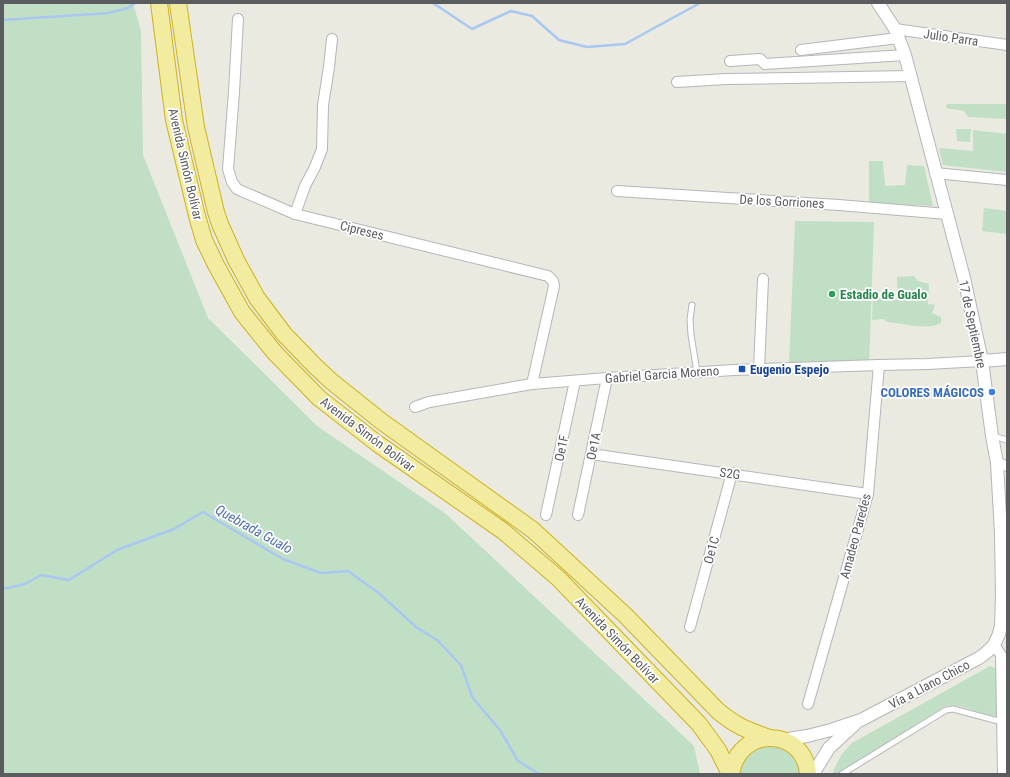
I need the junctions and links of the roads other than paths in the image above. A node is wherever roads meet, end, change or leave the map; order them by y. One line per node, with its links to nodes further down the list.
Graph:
1 (159, 3): 46 (highway, Avenida Simón Bolívar)
2 (178, 3): 45 (highway, Avenida Simón Bolívar)
3 (878, 3): 5 (street, 17 de Septiembre)
4 (238, 19): 16 (street, Cipreses)
5 (897, 33): 7 (street, Julio Parra); 8 (street, Julio Parra); 9 (street, 17 de Septiembre)
6 (332, 39): 16 (street)
7 (1007, 45)
8 (801, 50)
9 (905, 54): 10 (street); 11 (street, 17 de Septiembre)
10 (730, 61)
11 (911, 76): 12 (street); 13 (street, 17 de Septiembre)
12 (677, 82)
13 (935, 173): 14 (street); 17 (street, 17 de Septiembre)
14 (1007, 180)
15 (617, 191): 17 (street, De los Gorriones)
16 (295, 214): 27 (street, Cipreses)
17 (947, 214): 21 (street, 17 de Septiembre)
18 (763, 279): 23 (street)
19 (692, 305): 24 (lane)
20 (1007, 359): 21 (street, Gabriel Garcia Moreno)
21 (982, 361): 22 (street, Gabriel Garcia Moreno); 29 (street, 17 de Septiembre)
22 (879, 364): 23 (street, Gabriel Garcia Moreno); 34 (street, Amadeo Paredes)
23 (759, 369): 24 (street, Gabriel Garcia Moreno)
24 (697, 372): 25 (street, Gabriel Garcia Moreno)
25 (607, 378): 26 (street, Gabriel Garcia Moreno); 31 (street, Oe1A)
26 (575, 381): 27 (street, Gabriel Garcia Moreno); 35 (street, Oe1F)
27 (532, 384): 28 (street, Gabriel Garcia Moreno)
28 (415, 407)
29 (992, 436): 30 (lane); 32 (street, 17 de Septiembre)
30 (1007, 440)
31 (591, 454): 33 (street, S2G); 36 (street, Oe1A)
32 (1002, 464): 37 (street, 17 de Septiembre)
33 (732, 474): 34 (street, S2G); 39 (street, Oe1C)
34 (868, 494): 41 (street, Amadeo Paredes)
35 (546, 514)
36 (578, 515)
37 (1004, 534): 38 (street, 17 de Septiembre)
38 (1005, 597): 40 (street, 17 de Septiembre)
39 (690, 627)
40 (994, 645): 42 (street, Vía a Llano Chico); 43 (street)
41 (808, 704)
42 (861, 720): 45 (street, Vía a Llano Chico); 48 (street, Vía a Llano Chico)
43 (1002, 722): 44 (street); 49 (lane)
44 (1005, 735): 50 (street)
45 (776, 739): 46 (highway); 47 (highway, Avenida Simón Bolívar)
46 (730, 774)
47 (808, 774)
48 (813, 774)
49 (842, 774)
50 (1003, 774)

